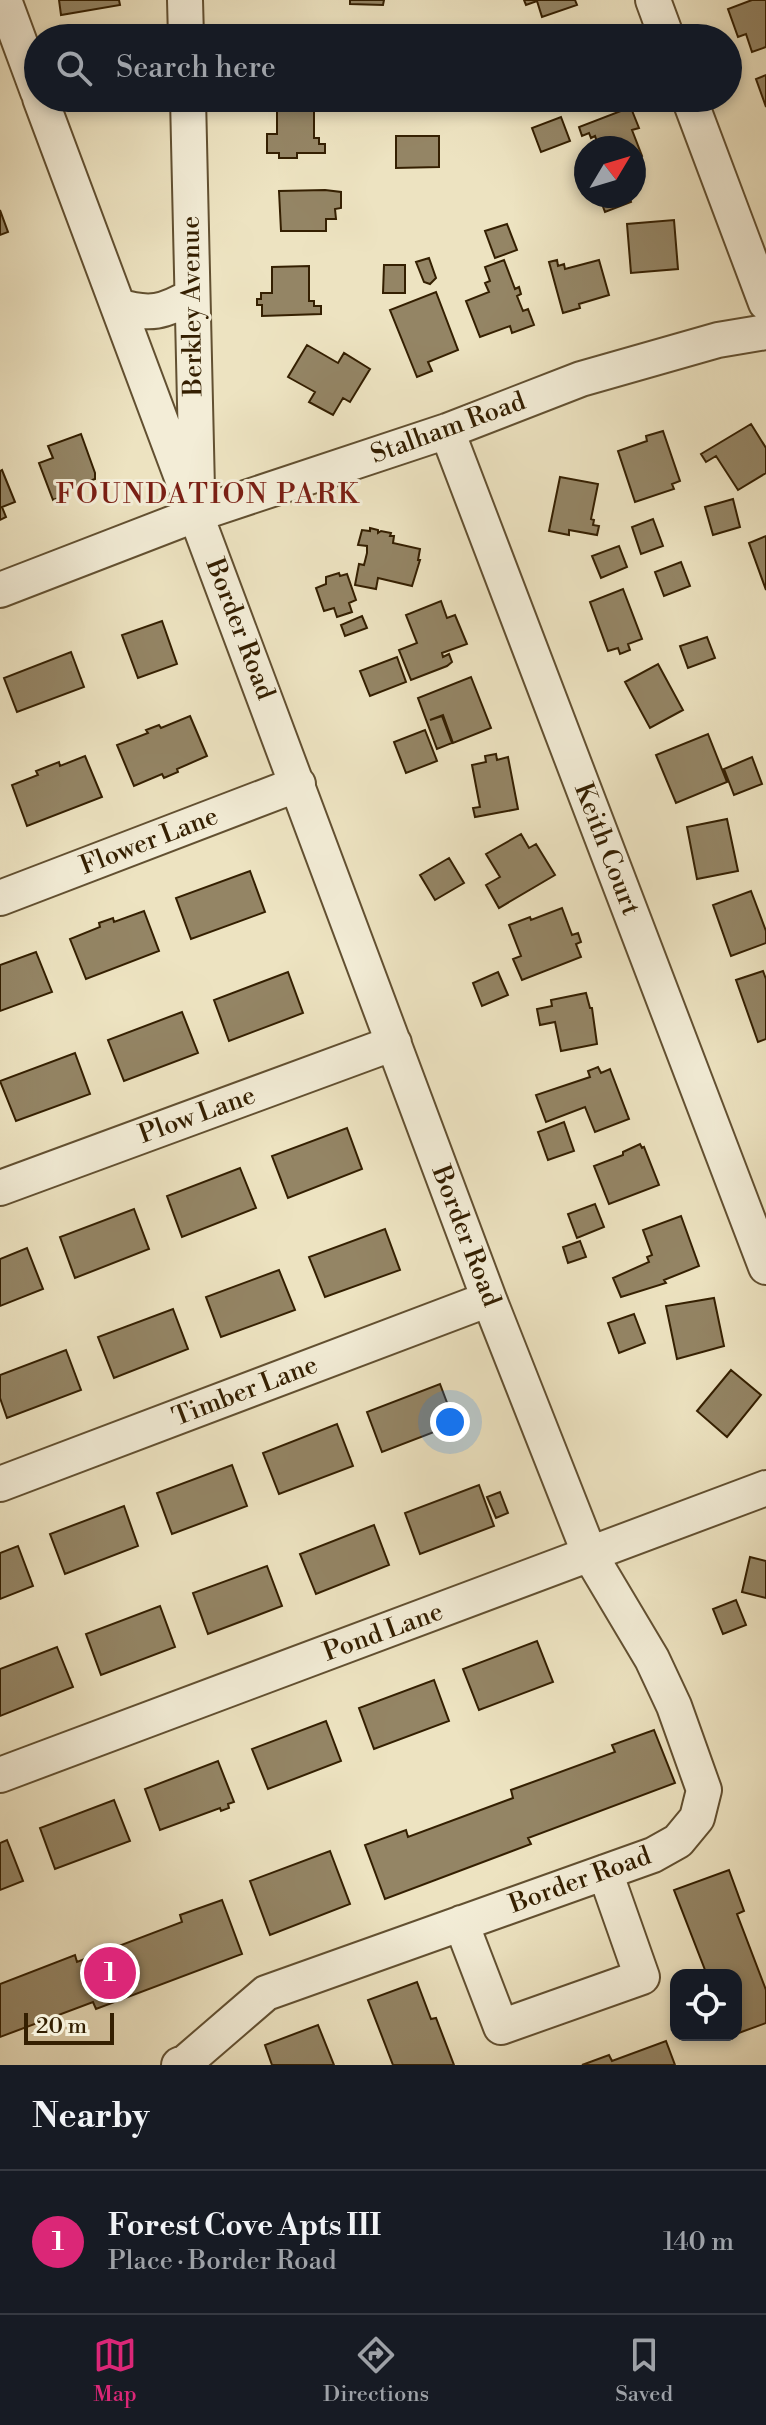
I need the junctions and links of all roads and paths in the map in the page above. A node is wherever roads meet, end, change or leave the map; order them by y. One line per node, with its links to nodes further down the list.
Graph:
1 (4, 0): 6 (street)
2 (185, 0): 4 (street)
3 (653, 0): 5 (street)
4 (186, 24)
5 (662, 24)
6 (24, 54)
7 (45, 112): 12 (street, Border Road)
8 (188, 112): 10 (street, Berkley Avenue)
9 (694, 112): 11 (street)
10 (192, 296): 12 (street); 15 (street, Berkley Avenue)
11 (766, 303)
12 (118, 306): 15 (street, Border Road)
13 (766, 332): 14 (street, Stalham Road)
14 (447, 431): 15 (street, Stalham Road); 21 (street, Keith Court)
15 (197, 514): 16 (street, Stalham Road); 17 (street, Border Road)
16 (0, 590)
17 (298, 784): 18 (street, Flower Lane); 19 (street, Border Road)
18 (0, 898)
19 (394, 1043): 20 (street, Plow Lane); 22 (street, Border Road)
20 (0, 1188)
21 (766, 1267)
22 (489, 1299): 23 (street, Timber Lane); 25 (street, Border Road)
23 (0, 1484)
24 (766, 1488): 25 (street, Pond Lane)
25 (590, 1555): 26 (street, Pond Lane); 27 (street, Border Road)
26 (0, 1775)
27 (605, 1872): 28 (street, Border Road); 28 (street)
28 (461, 1923): 29 (street, Border Road)
29 (179, 2065)

